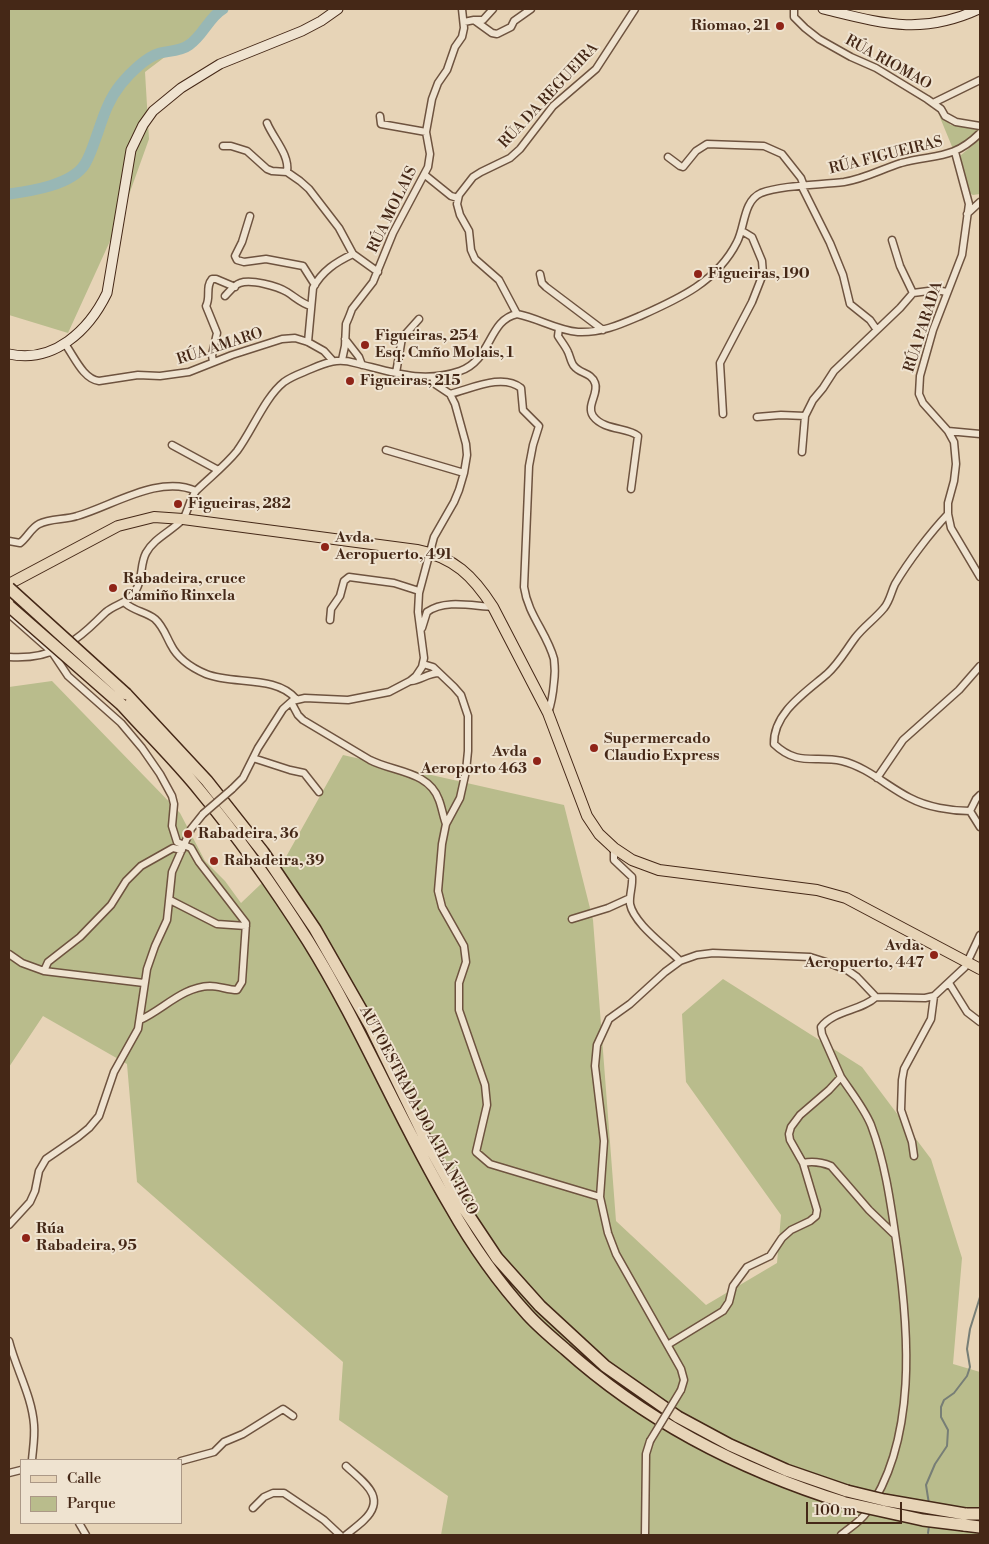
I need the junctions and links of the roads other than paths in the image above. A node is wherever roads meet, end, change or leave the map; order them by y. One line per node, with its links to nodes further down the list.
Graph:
1 (338, 9): 47 (main road)
2 (462, 9): 10 (street, RÚA MOLAIS)
3 (494, 9): 9 (street)
4 (531, 9): 9 (street)
5 (635, 9): 25 (street, RÚA DA REGUEIRA)
6 (794, 9): 12 (street, RÚA RIOMAO)
7 (823, 9): 8 (main road)
8 (979, 9)
9 (474, 20): 10 (street)
10 (464, 22): 16 (street, RÚA MOLAIS)
11 (980, 80): 12 (street)
12 (933, 103): 15 (street, RÚA RIOMAO)
13 (380, 116): 16 (street)
14 (267, 123): 21 (street)
15 (980, 126)
16 (426, 132): 22 (street, RÚA MOLAIS)
17 (980, 133): 19 (street, RÚA FIGUEIRAS)
18 (223, 146): 21 (street)
19 (955, 152): 23 (street, RÚA FIGUEIRAS); 24 (street, RÚA PARADA)
20 (668, 157): 23 (street)
21 (286, 172): 31 (street)
22 (425, 175): 25 (street); 32 (street, RÚA MOLAIS)
23 (803, 186): 29 (street, RÚA FIGUEIRAS); 44 (street)
24 (967, 196): 26 (street); 27 (street, RÚA PARADA)
25 (458, 198): 40 (street)
26 (980, 201): 27 (street)
27 (968, 214): 36 (street, RÚA PARADA)
28 (250, 216): 34 (street)
29 (742, 231): 43 (street, RÚA FIGUEIRAS); 56 (street)
30 (892, 240): 37 (street)
31 (353, 254): 32 (street); 34 (street)
32 (378, 272): 45 (street, RÚA MOLAIS)
33 (540, 274): 43 (street)
34 (315, 285): 39 (street)
35 (235, 287): 38 (street); 39 (street); 51 (street)
36 (947, 292): 37 (street); 59 (street, RÚA PARADA)
37 (913, 293): 44 (street)
38 (225, 296)
39 (311, 306): 46 (street)
40 (517, 314): 42 (street, RÚA FIGUEIRAS); 54 (street)
41 (419, 319): 53 (street)
42 (559, 328): 43 (street, RÚA FIGUEIRAS); 66 (street)
43 (603, 330)
44 (877, 330): 57 (street)
45 (345, 339): 49 (street, RÚA MOLAIS); 52 (street)
46 (308, 342): 50 (street, RÚA AMARO); 51 (street, RÚA AMARO)
47 (65, 344): 48 (main road); 51 (street, RÚA AMARO)
48 (9, 354)
49 (342, 360): 50 (street); 52 (street)
50 (332, 361): 64 (street)
51 (213, 362)
52 (362, 365): 53 (street)
53 (396, 373): 54 (street)
54 (433, 377): 55 (street)
55 (450, 394): 65 (street); 90 (street)
56 (724, 414)
57 (805, 416): 58 (street); 63 (street)
58 (757, 417)
59 (948, 432): 60 (street); 68 (street, RÚA PARADA)
60 (980, 434)
61 (172, 445): 64 (street)
62 (386, 450): 65 (street)
63 (802, 452)
64 (218, 470): 67 (street)
65 (464, 473): 71 (street)
66 (631, 489)
67 (196, 491): 69 (street); 70 (street)
68 (948, 514): 72 (street, RÚA PARADA); 92 (street)
69 (183, 518): 71 (main road); 73 (main road); 76 (street)
70 (9, 541)
71 (429, 552): 75 (street); 78 (main road)
72 (980, 577)
73 (9, 584)
74 (9, 588): 88 (highway, bridge)
75 (419, 591): 80 (street); 81 (street)
76 (124, 603): 82 (street); 89 (street)
77 (9, 606): 88 (highway, bridge)
78 (493, 607): 81 (street); 90 (main road)
79 (9, 614): 82 (street)
80 (330, 620)
81 (420, 631): 84 (street)
82 (52, 652): 83 (street); 98 (street)
83 (9, 656)
84 (423, 664): 86 (street); 87 (street)
85 (980, 666): 92 (street)
86 (440, 673): 87 (street); 96 (street)
87 (410, 681): 89 (street)
88 (124, 699): 130 (highway, AUTOESTRADA DO ATLÁNTICO, bridge); 130 (highway, AUTOESTRADA DO ATLÁNTICO, bridge)
89 (293, 701): 91 (street); 96 (street)
90 (548, 713): 99 (main road)
91 (253, 758): 93 (street); 98 (street, bridge)
92 (877, 778): 95 (street)
93 (319, 792)
94 (980, 795): 95 (street)
95 (970, 811): 97 (street)
96 (446, 824): 119 (street)
97 (980, 827)
98 (183, 847): 101 (street); 103 (street); 109 (street)
99 (614, 848): 100 (street); 107 (main road)
100 (630, 898): 102 (street); 106 (street)
101 (170, 900): 103 (street); 110 (street)
102 (572, 919)
103 (246, 926): 114 (street)
104 (980, 935): 107 (street)
105 (9, 954): 109 (street)
106 (680, 961): 113 (street); 119 (street)
107 (967, 962): 108 (main road); 111 (street)
108 (980, 969)
109 (44, 971): 110 (street)
110 (144, 983): 114 (street)
111 (949, 983): 112 (street); 115 (street)
112 (934, 996): 113 (street); 117 (street)
113 (876, 997): 116 (street)
114 (140, 1020): 120 (street)
115 (980, 1022)
116 (841, 1077): 118 (street); 121 (street)
117 (914, 1156)
118 (803, 1163): 121 (street); 122 (street)
119 (600, 1198): 122 (street)
120 (9, 1225)
121 (896, 1235): 137 (street)
122 (669, 1344): 136 (street, bridge)
123 (9, 1345): 125 (street)
124 (293, 1416): 126 (street)
125 (32, 1459)
126 (182, 1461)
127 (346, 1466): 135 (street)
128 (253, 1508): 134 (street)
129 (980, 1514): 130 (highway, AUTOESTRADA DO ATLÁNTICO)
130 (965, 1520): 132 (highway, AUTOESTRADA DO ATLÁNTICO)
131 (80, 1524): 133 (street)
132 (980, 1527)
133 (86, 1535)
134 (340, 1535)
135 (346, 1535)
136 (645, 1535)
137 (841, 1535)

